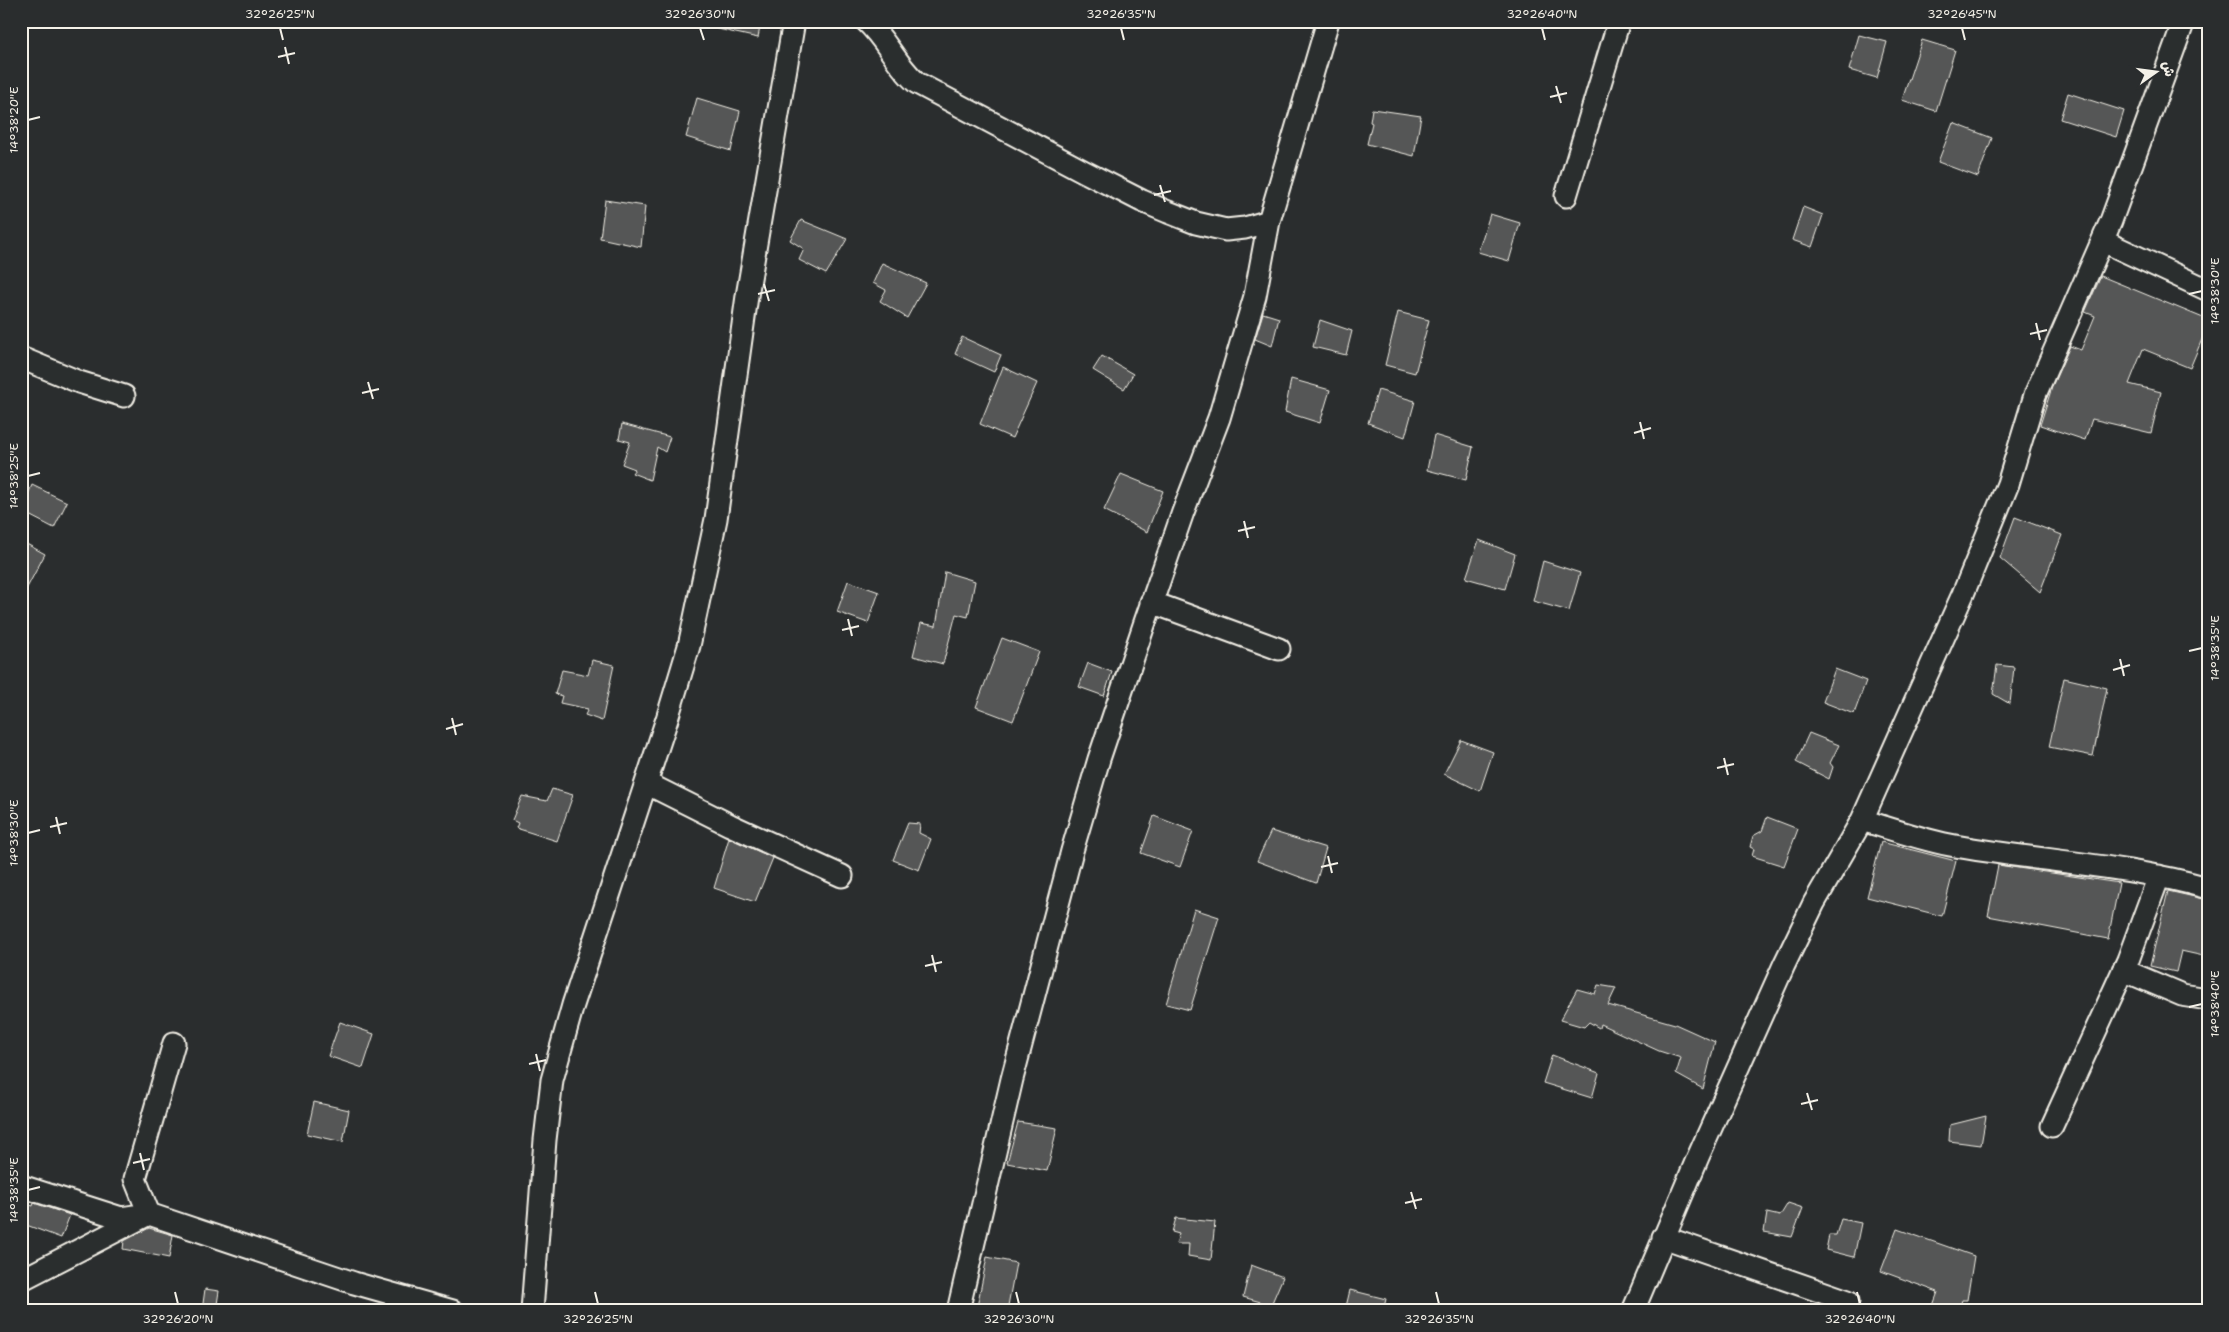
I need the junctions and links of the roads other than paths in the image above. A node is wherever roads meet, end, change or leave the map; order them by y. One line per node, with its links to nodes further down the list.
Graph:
1 (794, 21): 16 (street)
2 (866, 21): 9 (street)
3 (1328, 21): 9 (street)
4 (1619, 21): 8 (street)
5 (1632, 21): 7 (street)
6 (2184, 21): 10 (street)
7 (1611, 90)
8 (1566, 196)
9 (1269, 221): 14 (street)
10 (2103, 241): 11 (street); 17 (street)
11 (2208, 290)
12 (21, 358): 13 (street)
13 (124, 396)
14 (1152, 602): 15 (street); 32 (street)
15 (1279, 649)
16 (646, 782): 18 (street); 31 (street)
17 (1862, 820): 19 (street); 27 (street)
18 (842, 876)
19 (2159, 876): 20 (street); 21 (street)
20 (2208, 888)
21 (2123, 970): 22 (street); 24 (street)
22 (2208, 999)
23 (174, 1044): 26 (street)
24 (2052, 1126)
25 (21, 1186): 26 (street)
26 (149, 1214): 28 (street); 30 (street)
27 (1663, 1238): 29 (street); 33 (street)
28 (21, 1280)
29 (1848, 1301)
30 (453, 1311)
31 (532, 1311)
32 (958, 1311)
33 (1632, 1311)

